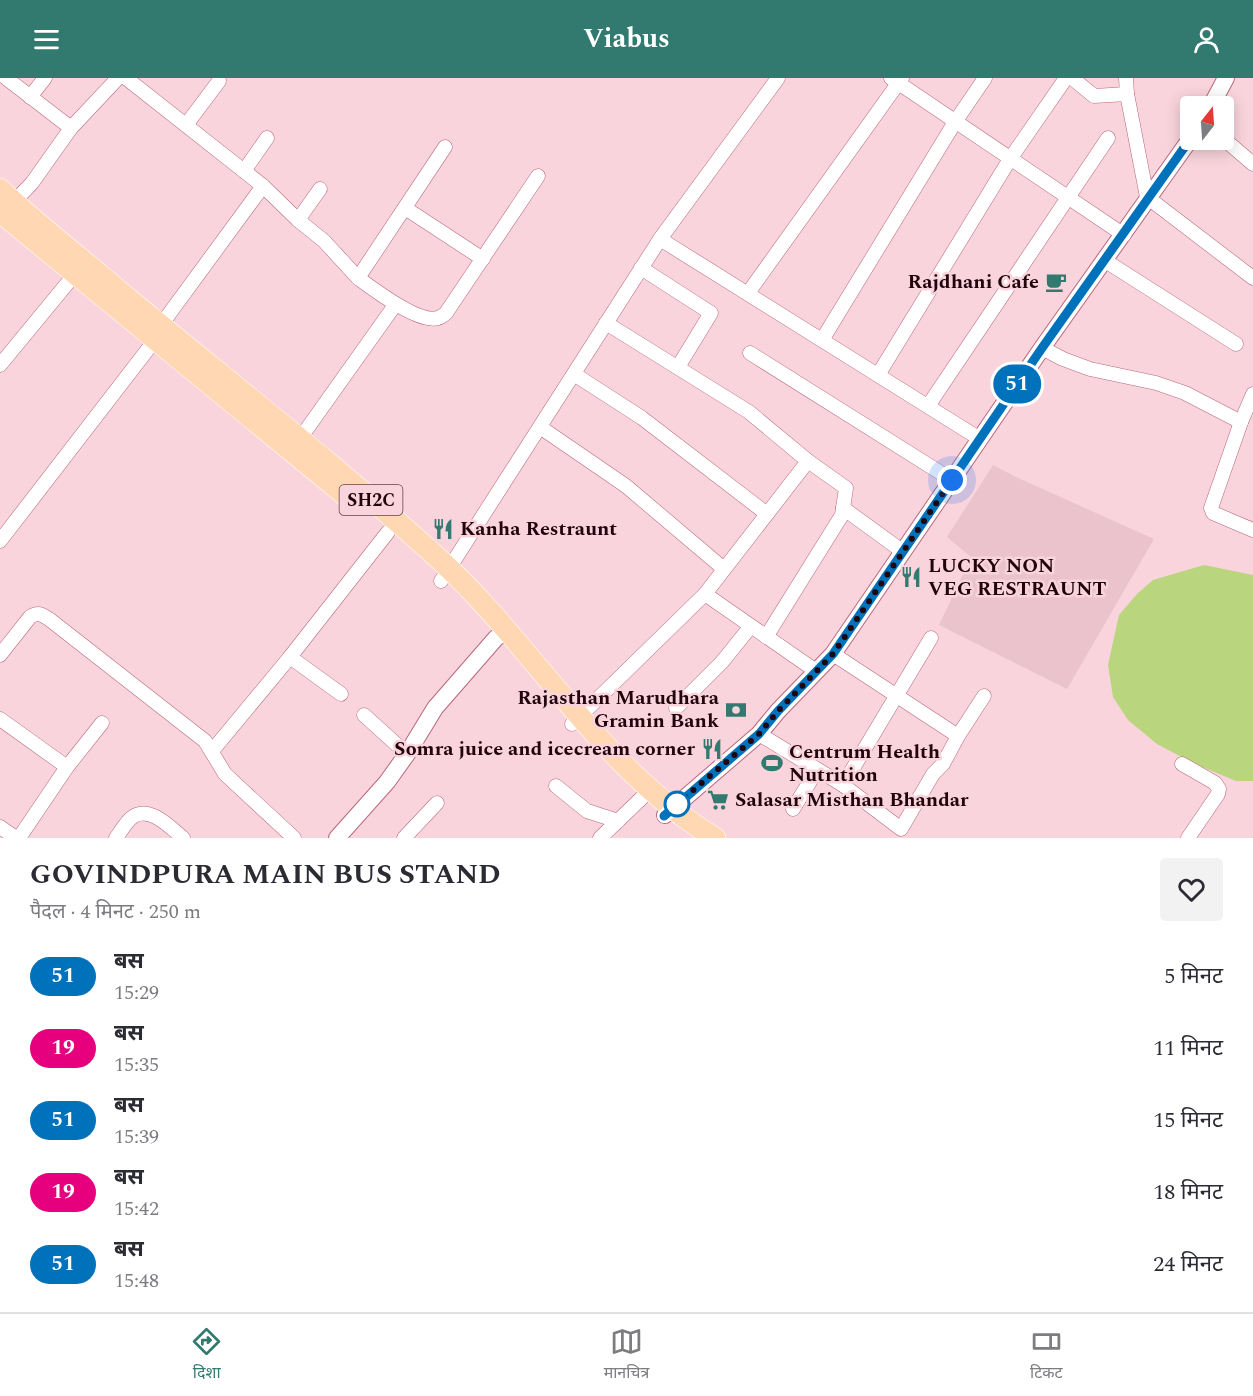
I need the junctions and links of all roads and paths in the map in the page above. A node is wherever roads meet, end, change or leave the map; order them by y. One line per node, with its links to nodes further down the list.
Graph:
1 (6, 78): 15 (street)
2 (45, 78): 15 (street)
3 (118, 78): 18 (street)
4 (126, 78): 17 (street)
5 (778, 78): 36 (street)
6 (985, 78): 16 (street)
7 (1066, 78): 24 (street)
8 (1072, 78): 13 (street)
9 (1126, 78): 13 (street)
10 (1227, 78): 14 (street)
11 (897, 80): 16 (street); 43 (street)
12 (219, 81): 17 (street)
13 (1127, 94): 30 (street)
14 (1217, 96)
15 (30, 97): 18 (street)
16 (955, 122): 24 (street); 47 (street)
17 (186, 125): 26 (street)
18 (71, 128): 32 (street)
19 (267, 138): 26 (street)
20 (1108, 138): 31 (street)
21 (445, 147): 33 (street)
22 (1234, 148): 25 (street)
23 (1182, 150): 30 (street)
24 (1010, 159): 31 (street); 54 (street)
25 (1253, 164)
26 (244, 171): 28 (street)
27 (538, 177): 37 (street)
28 (263, 186): 34 (street); 46 (street)
29 (320, 189): 34 (street)
30 (1148, 197): 35 (street); 42 (street)
31 (1067, 198): 35 (street); 57 (street)
32 (4, 204): 40 (main road, SH2C); 46 (main road, SH2C)
33 (405, 208): 37 (street); 41 (street)
34 (298, 220): 41 (street)
35 (1124, 235): 38 (street)
36 (660, 239): 39 (street); 43 (street)
37 (483, 260): 44 (street)
38 (1104, 260): 48 (street); 49 (street)
39 (641, 268): 45 (street); 52 (street)
40 (75, 274): 46 (main road, SH2C); 51 (street)
41 (358, 278): 44 (street)
42 (1253, 278)
43 (748, 294): 47 (street)
44 (395, 305): 61 (street)
45 (606, 323): 52 (street); 53 (street)
46 (158, 333): 55 (main road, SH2C); 68 (street)
47 (822, 340): 54 (street)
48 (1236, 344)
49 (1042, 348): 58 (street); 60 (street)
50 (750, 353): 63 (street)
51 (0, 365)
52 (678, 367): 62 (street)
53 (574, 374): 59 (street); 65 (street)
54 (878, 375): 57 (street)
55 (222, 386): 61 (main road, SH2C); 67 (main road, SH2C)
56 (1253, 394): 58 (street)
57 (928, 406): 60 (street)
58 (1241, 422): 66 (street)
59 (540, 428): 70 (street); 71 (street)
60 (980, 439): 63 (street)
61 (300, 440): 71 (main road, SH2C)
62 (808, 461): 64 (street); 65 (street)
63 (952, 480): 69 (street)
64 (843, 508): 69 (street); 75 (street)
65 (767, 514): 70 (street)
66 (1253, 530)
67 (388, 532): 71 (main road, SH2C); 79 (street)
68 (0, 541)
69 (902, 551): 77 (street)
70 (724, 569): 72 (street)
71 (445, 575): 74 (main road, SH2C)
72 (705, 594): 73 (street); 87 (street)
73 (752, 626): 75 (street); 84 (street)
74 (501, 634): 87 (main road, SH2C); 92 (street)
75 (766, 637): 80 (street)
76 (931, 638): 82 (street)
77 (833, 654): 80 (street); 82 (street)
78 (0, 655): 91 (street)
79 (290, 657): 81 (street); 91 (street)
80 (816, 671): 89 (street)
81 (341, 694)
82 (897, 695): 90 (street); 96 (street)
83 (984, 696): 90 (street)
84 (676, 708)
85 (364, 715): 92 (street)
86 (0, 719): 94 (street)
87 (576, 720): 98 (main road, SH2C)
88 (102, 723): 94 (street)
89 (759, 734): 95 (street); 101 (street)
90 (958, 736): 96 (street)
91 (212, 751): 107 (street)
92 (406, 754): 108 (street)
93 (1182, 764): 113 (street)
94 (67, 767): 104 (street)
95 (817, 770): 96 (street); 100 (street)
96 (843, 785)
97 (556, 786): 102 (street)
98 (647, 793): 101 (main road, SH2C); 102 (street)
99 (437, 803): 109 (street)
100 (793, 809)
101 (669, 812): 111 (main road, SH2C); 112 (main road, SH2C)
102 (618, 821): 110 (street)
103 (0, 827): 104 (street)
104 (18, 838)
105 (116, 838): 106 (street)
106 (183, 838)
107 (294, 838)
108 (337, 838)
109 (404, 838)
110 (600, 838)
111 (695, 838)
112 (714, 838)
113 (1188, 838)

